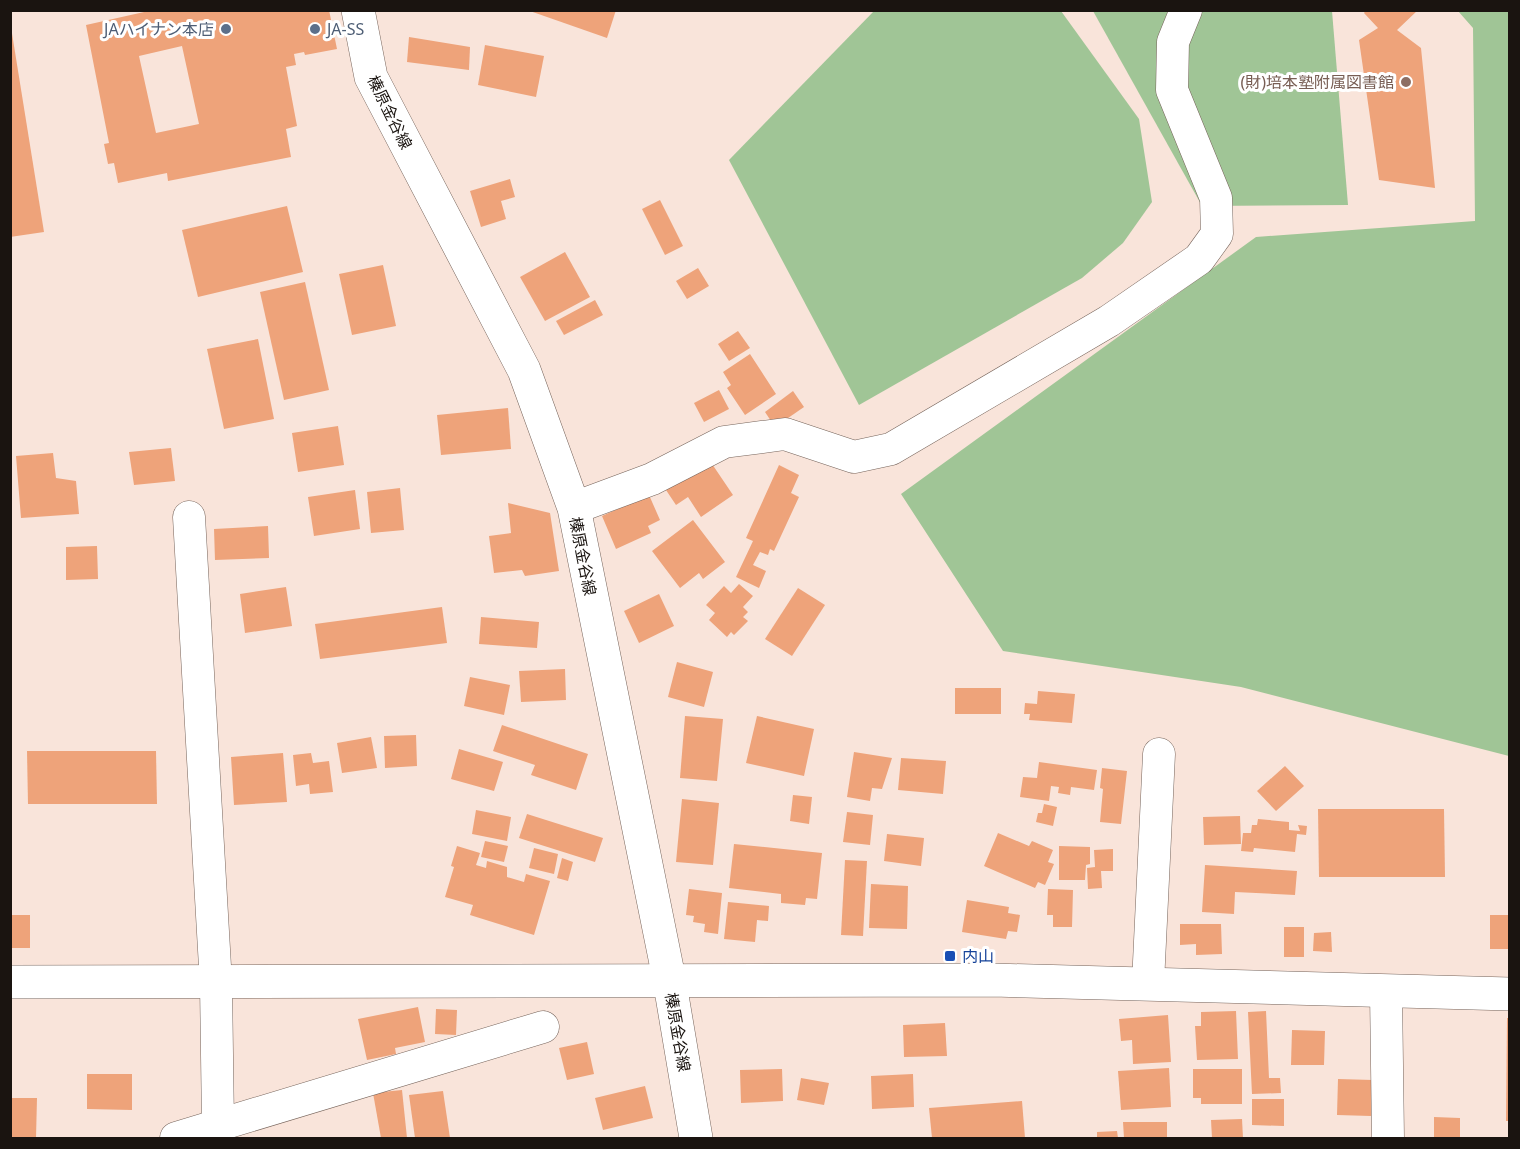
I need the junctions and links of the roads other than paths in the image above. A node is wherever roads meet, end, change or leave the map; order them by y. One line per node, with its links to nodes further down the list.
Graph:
1 (357, 10): 3 (street, 榛原金谷線)
2 (1185, 10): 3 (street)
3 (574, 508): 6 (street, 榛原金谷線)
4 (189, 517): 9 (street)
5 (1159, 754): 8 (street)
6 (669, 978): 8 (street); 9 (street); 15 (street, 榛原金谷線)
7 (10, 982): 9 (street)
8 (1148, 983): 10 (street)
9 (216, 984): 13 (street)
10 (1386, 992): 11 (street); 16 (street)
11 (1509, 994)
12 (543, 1027): 13 (street)
13 (218, 1125): 14 (street)
14 (176, 1138)
15 (696, 1138)
16 (1388, 1138)

